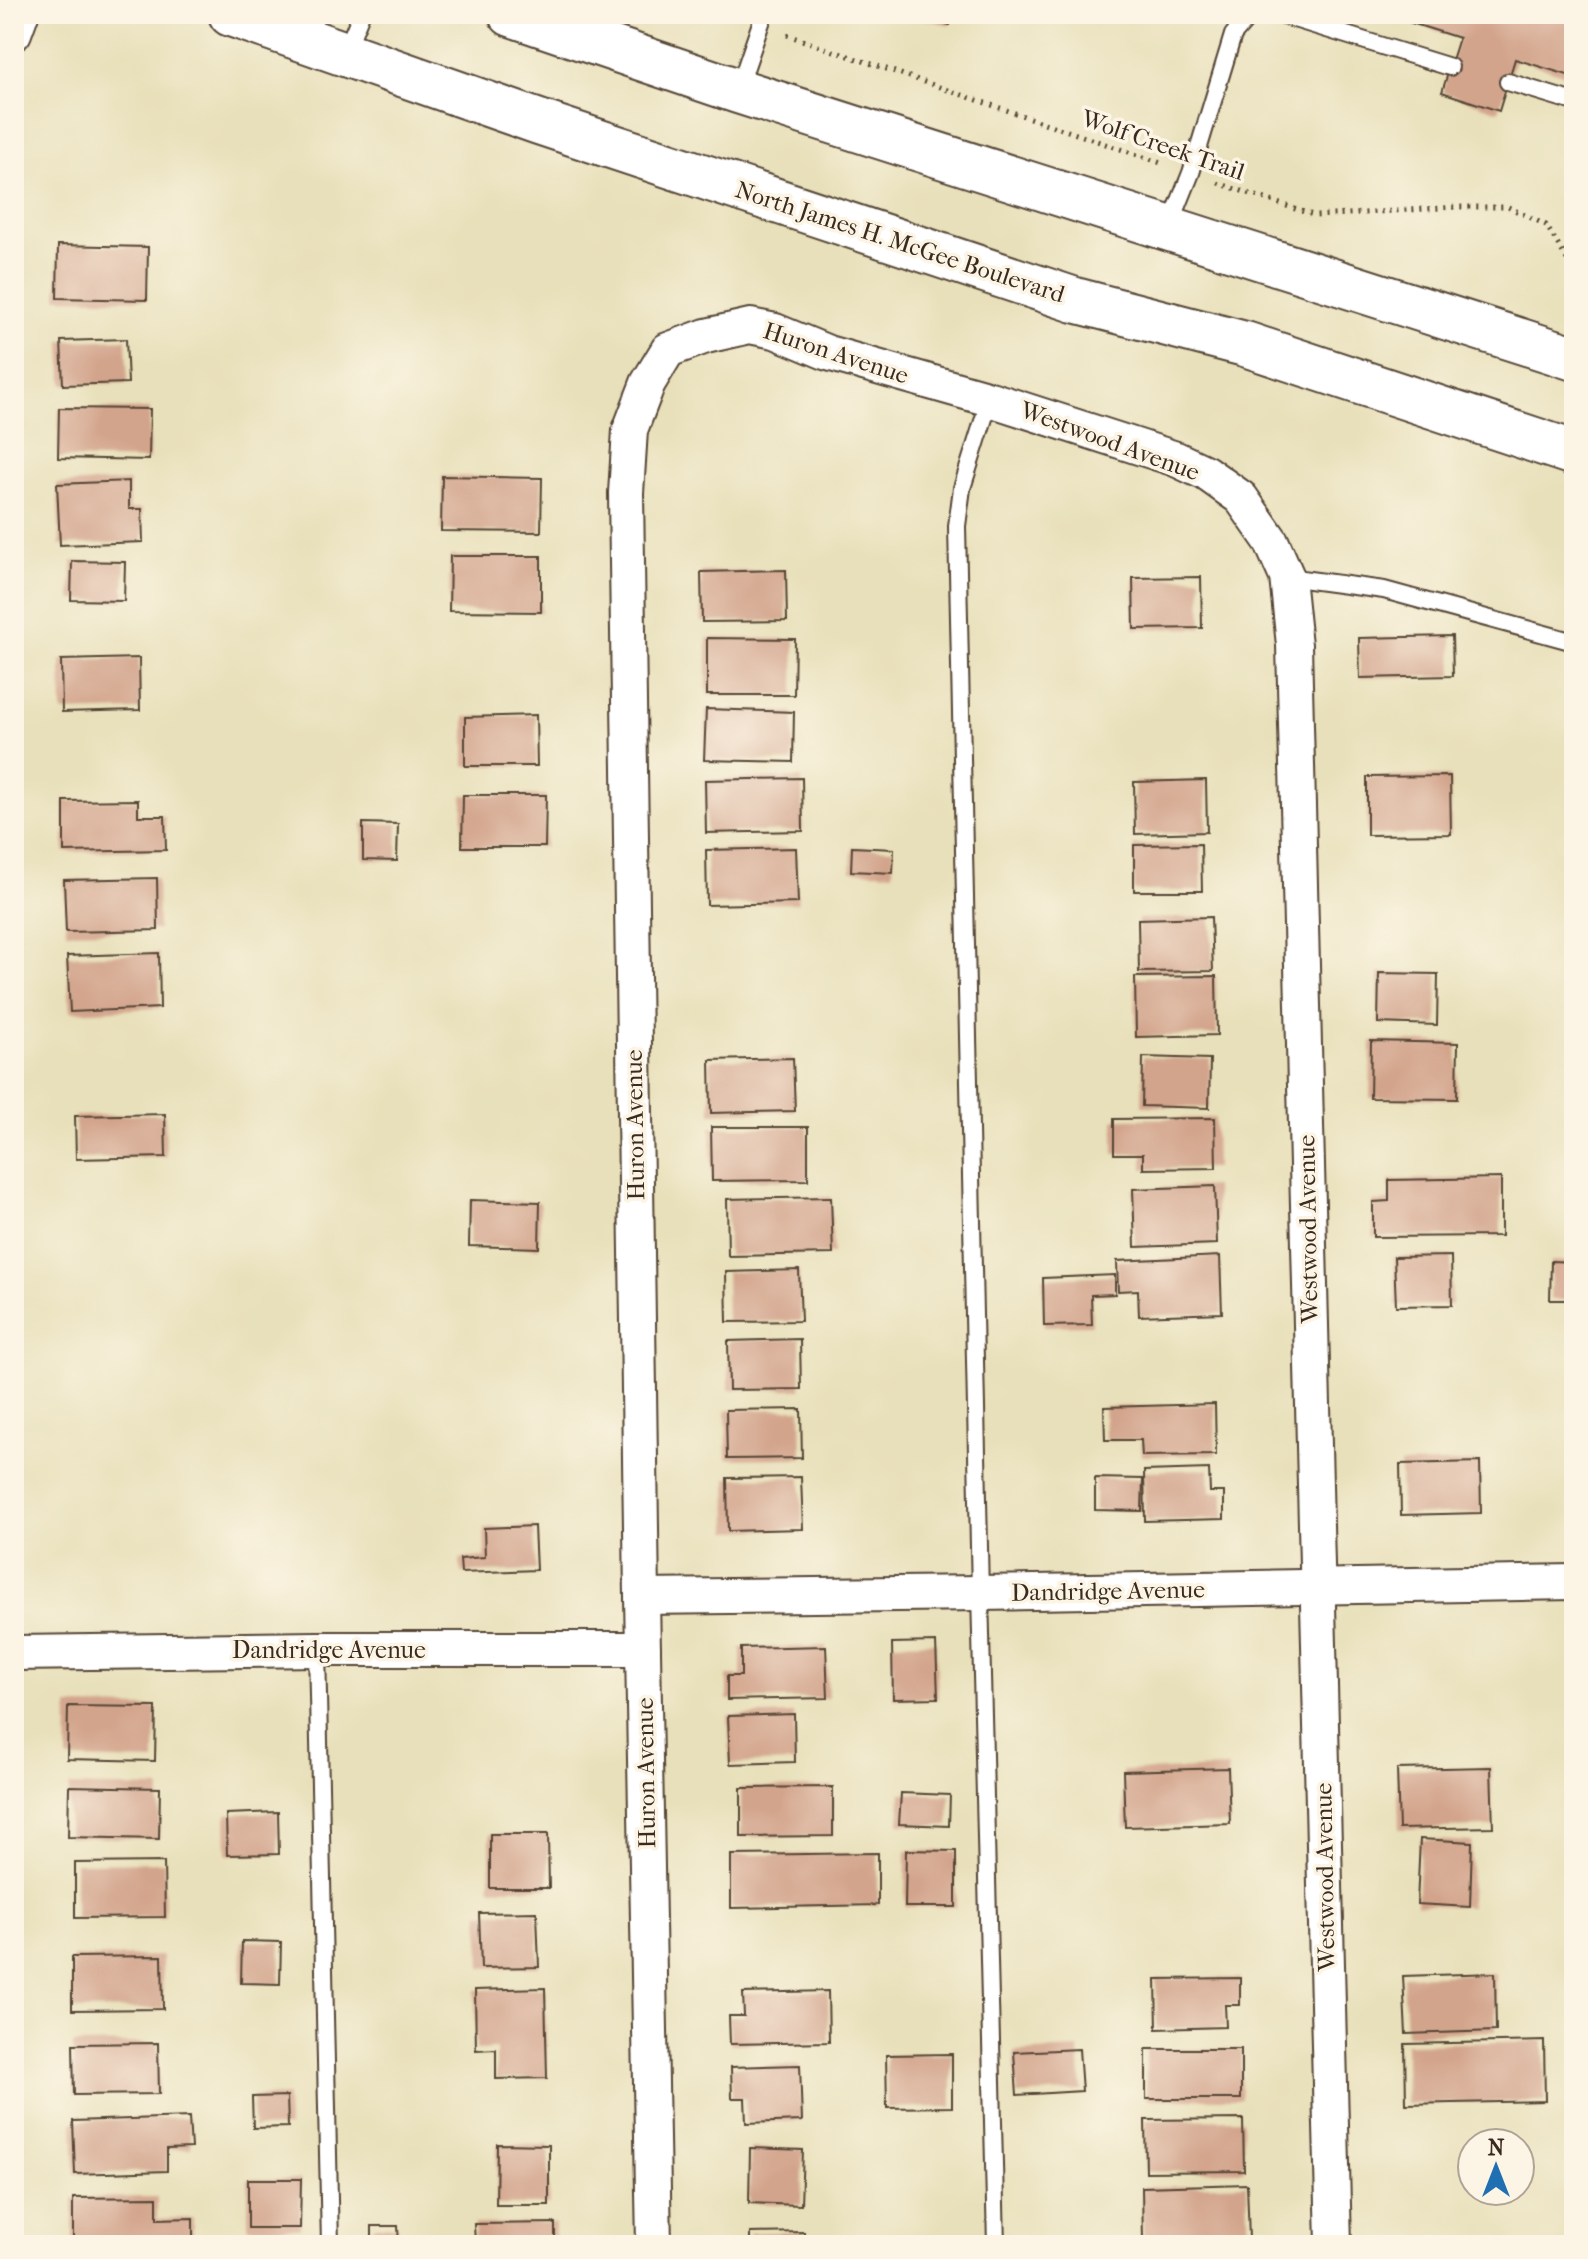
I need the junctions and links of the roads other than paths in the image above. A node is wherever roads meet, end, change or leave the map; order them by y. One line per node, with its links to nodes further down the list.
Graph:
1 (21, 14): 8 (street)
2 (231, 14): 9 (main road, North James H. McGee Boulevard)
3 (361, 14): 9 (lane)
4 (511, 14): 12 (main road)
5 (1251, 14): 14 (lane)
6 (1278, 14): 10 (lane)
7 (762, 20): 12 (lane)
8 (14, 33)
9 (344, 55): 17 (main road, North James H. McGee Boulevard)
10 (1450, 67)
11 (1508, 82): 13 (lane)
12 (738, 91): 14 (main road)
13 (1574, 102)
14 (1168, 230): 15 (main road)
15 (1574, 358)
16 (990, 399): 18 (street, Westwood Avenue); 22 (lane); 23 (street, Huron Avenue)
17 (1574, 453)
18 (1287, 577): 19 (lane); 21 (street, Westwood Avenue)
19 (1574, 642)
20 (1574, 1582): 21 (street, Dandridge Avenue)
21 (1317, 1587): 22 (street, Dandridge Avenue); 30 (street, Westwood Avenue)
22 (980, 1593): 23 (street, Dandridge Avenue); 29 (lane)
23 (642, 1597): 25 (street, Huron Avenue)
24 (317, 1649): 25 (street, Dandridge Avenue); 26 (street, Dandridge Avenue); 27 (lane)
25 (643, 1649): 28 (street, Huron Avenue)
26 (14, 1653)
27 (330, 2245)
28 (654, 2245)
29 (996, 2245)
30 (1334, 2245)

